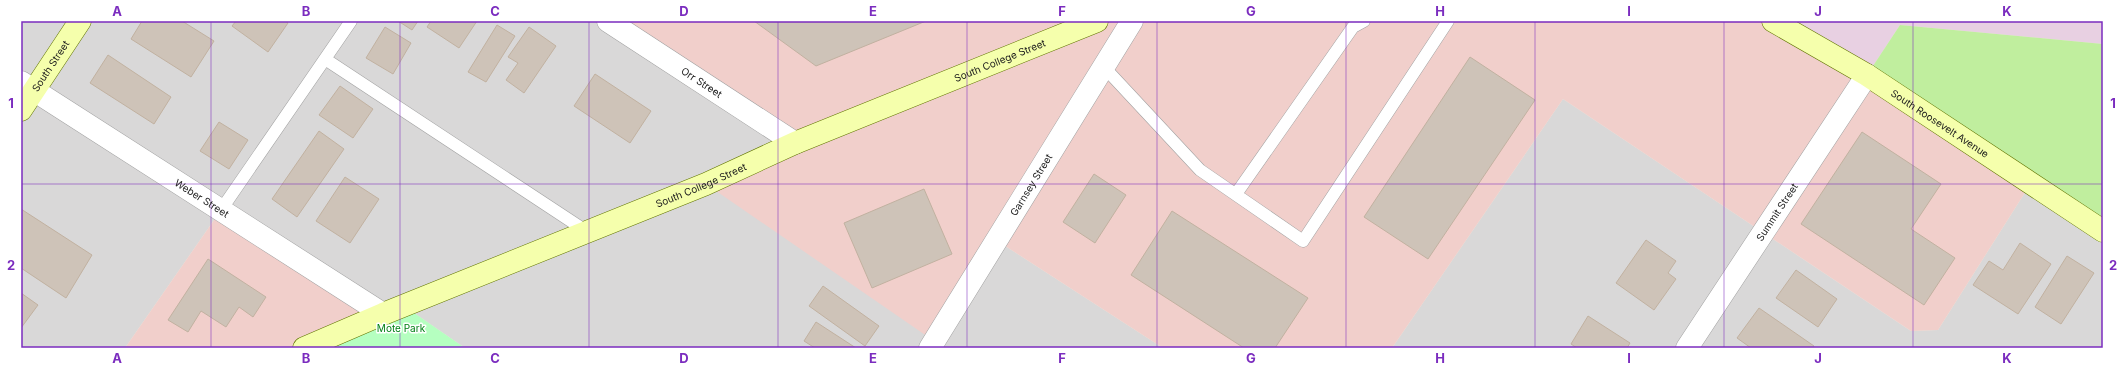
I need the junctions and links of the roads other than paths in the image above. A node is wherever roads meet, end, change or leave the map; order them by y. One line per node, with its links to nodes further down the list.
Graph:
1 (80, 21): 12 (street, South Street)
2 (352, 21): 9 (lane)
3 (608, 21): 14 (street, Orr Street)
4 (1097, 21): 14 (street, South College Street)
5 (1132, 21): 10 (street, Garnsey Street)
6 (1364, 21): 15 (lane)
7 (1448, 21): 15 (lane)
8 (1773, 21): 11 (street, South Roosevelt Avenue)
9 (325, 59): 16 (lane); 18 (lane)
10 (1104, 67): 15 (lane); 21 (street, Garnsey Street)
11 (1867, 75): 17 (street, South Roosevelt Avenue); 22 (street, Summit Street)
12 (28, 86): 13 (street, South Street); 16 (street, Weber Street)
13 (21, 110)
14 (795, 143): 18 (street, South College Street)
15 (1236, 194)
16 (221, 210): 19 (street, Weber Street)
17 (2103, 231)
18 (589, 232): 19 (street, South College Street)
19 (383, 314): 20 (street, South College Street)
20 (304, 348)
21 (930, 348)
22 (1687, 348)

